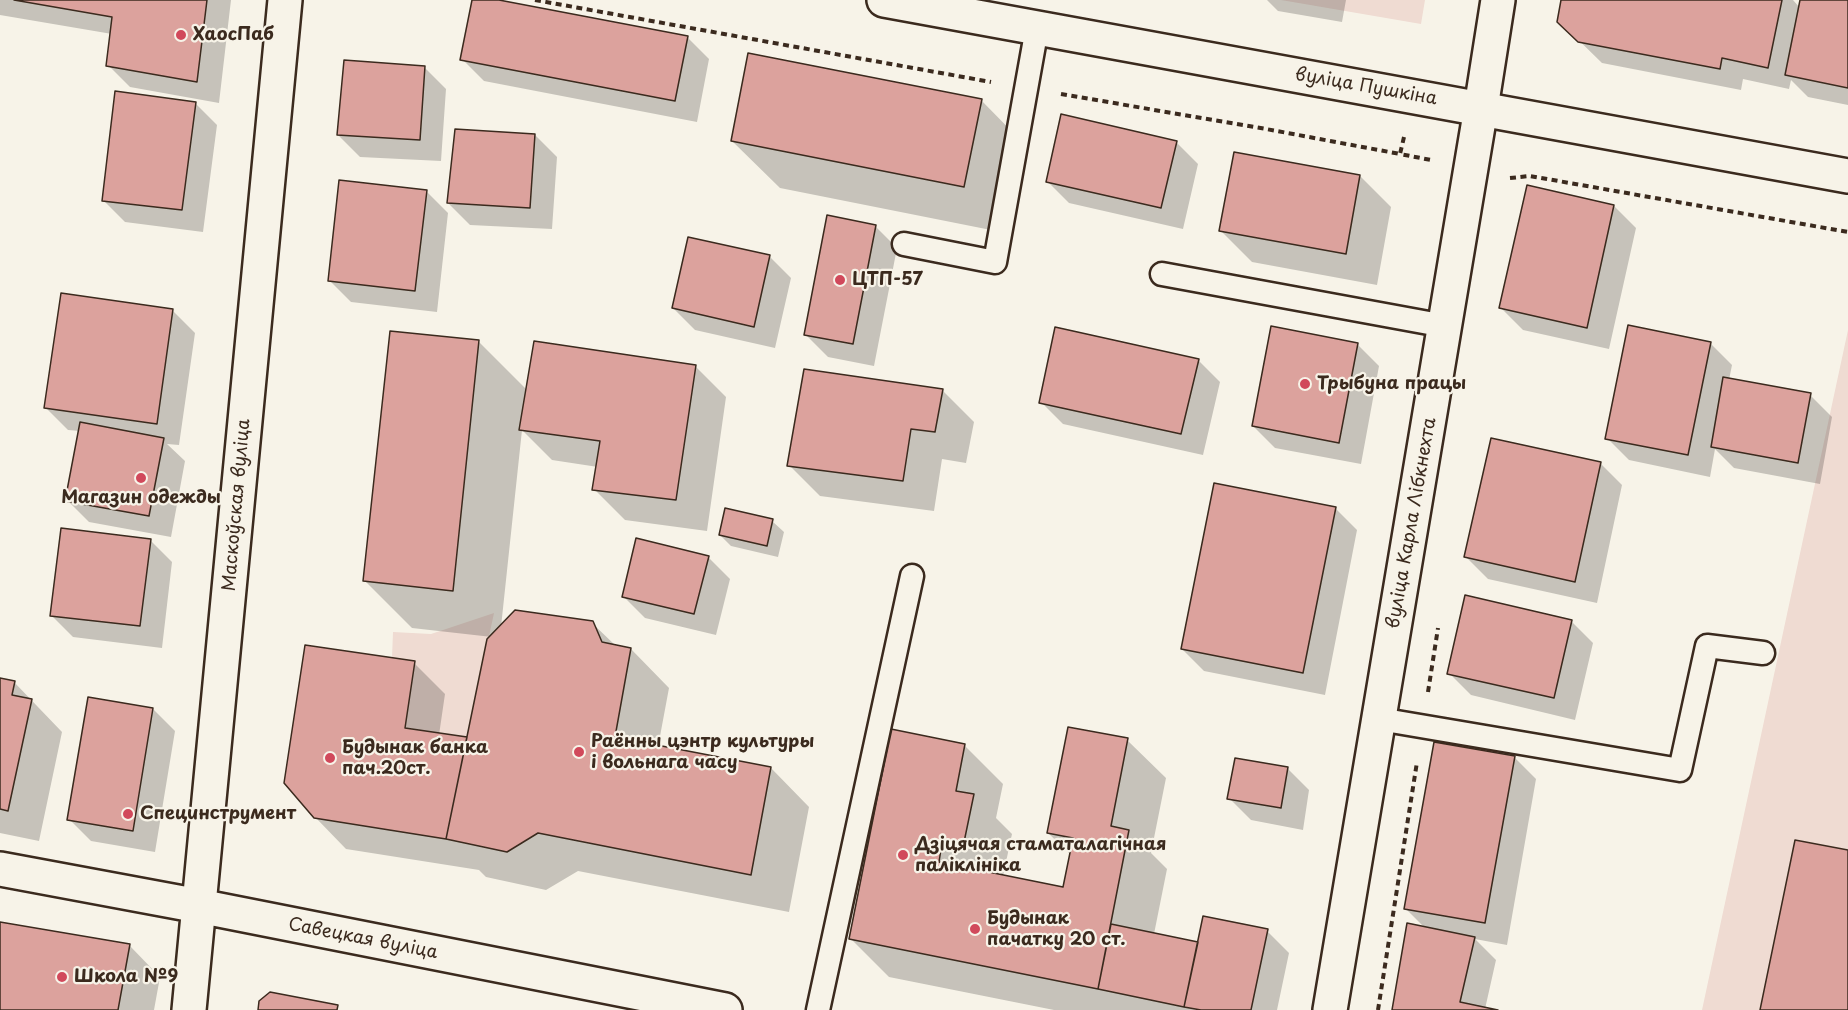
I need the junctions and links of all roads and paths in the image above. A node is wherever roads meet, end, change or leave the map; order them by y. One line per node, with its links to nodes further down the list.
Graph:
1 (285, 0): 23 (street, Маскоўская вуліца)
2 (535, 0): 6 (path)
3 (884, 0): 5 (street, вуліца Пушкіна)
4 (1498, 0): 7 (street, вуліца Карла Лібкнехта)
5 (1037, 28): 6 (lane); 7 (street, вуліца Пушкіна)
6 (1025, 88): 9 (path); 14 (lane)
7 (1481, 108): 11 (street, вуліца Пушкіна); 16 (street, вуліца Карла Лібкнехта)
8 (1405, 129): 9 (path)
9 (1400, 154): 10 (path)
10 (1438, 162)
11 (1848, 176)
12 (1508, 178): 13 (path)
13 (1848, 232)
14 (904, 244)
15 (1162, 274): 16 (lane)
16 (1445, 326): 20 (street, вуліца Карла Лібкнехта)
17 (912, 576): 26 (lane)
18 (1439, 622): 21 (path)
19 (1763, 653): 21 (lane)
20 (1379, 719): 21 (lane); 27 (street, вуліца Карла Лібкнехта)
21 (1423, 727): 28 (path)
22 (0, 869): 23 (street, Савецкая вуліца)
23 (199, 906): 24 (street, Маскоўская вуліца); 25 (street, Савецкая вуліца)
24 (189, 1010)
25 (725, 1010)
26 (818, 1010)
27 (1330, 1010)
28 (1378, 1010)

